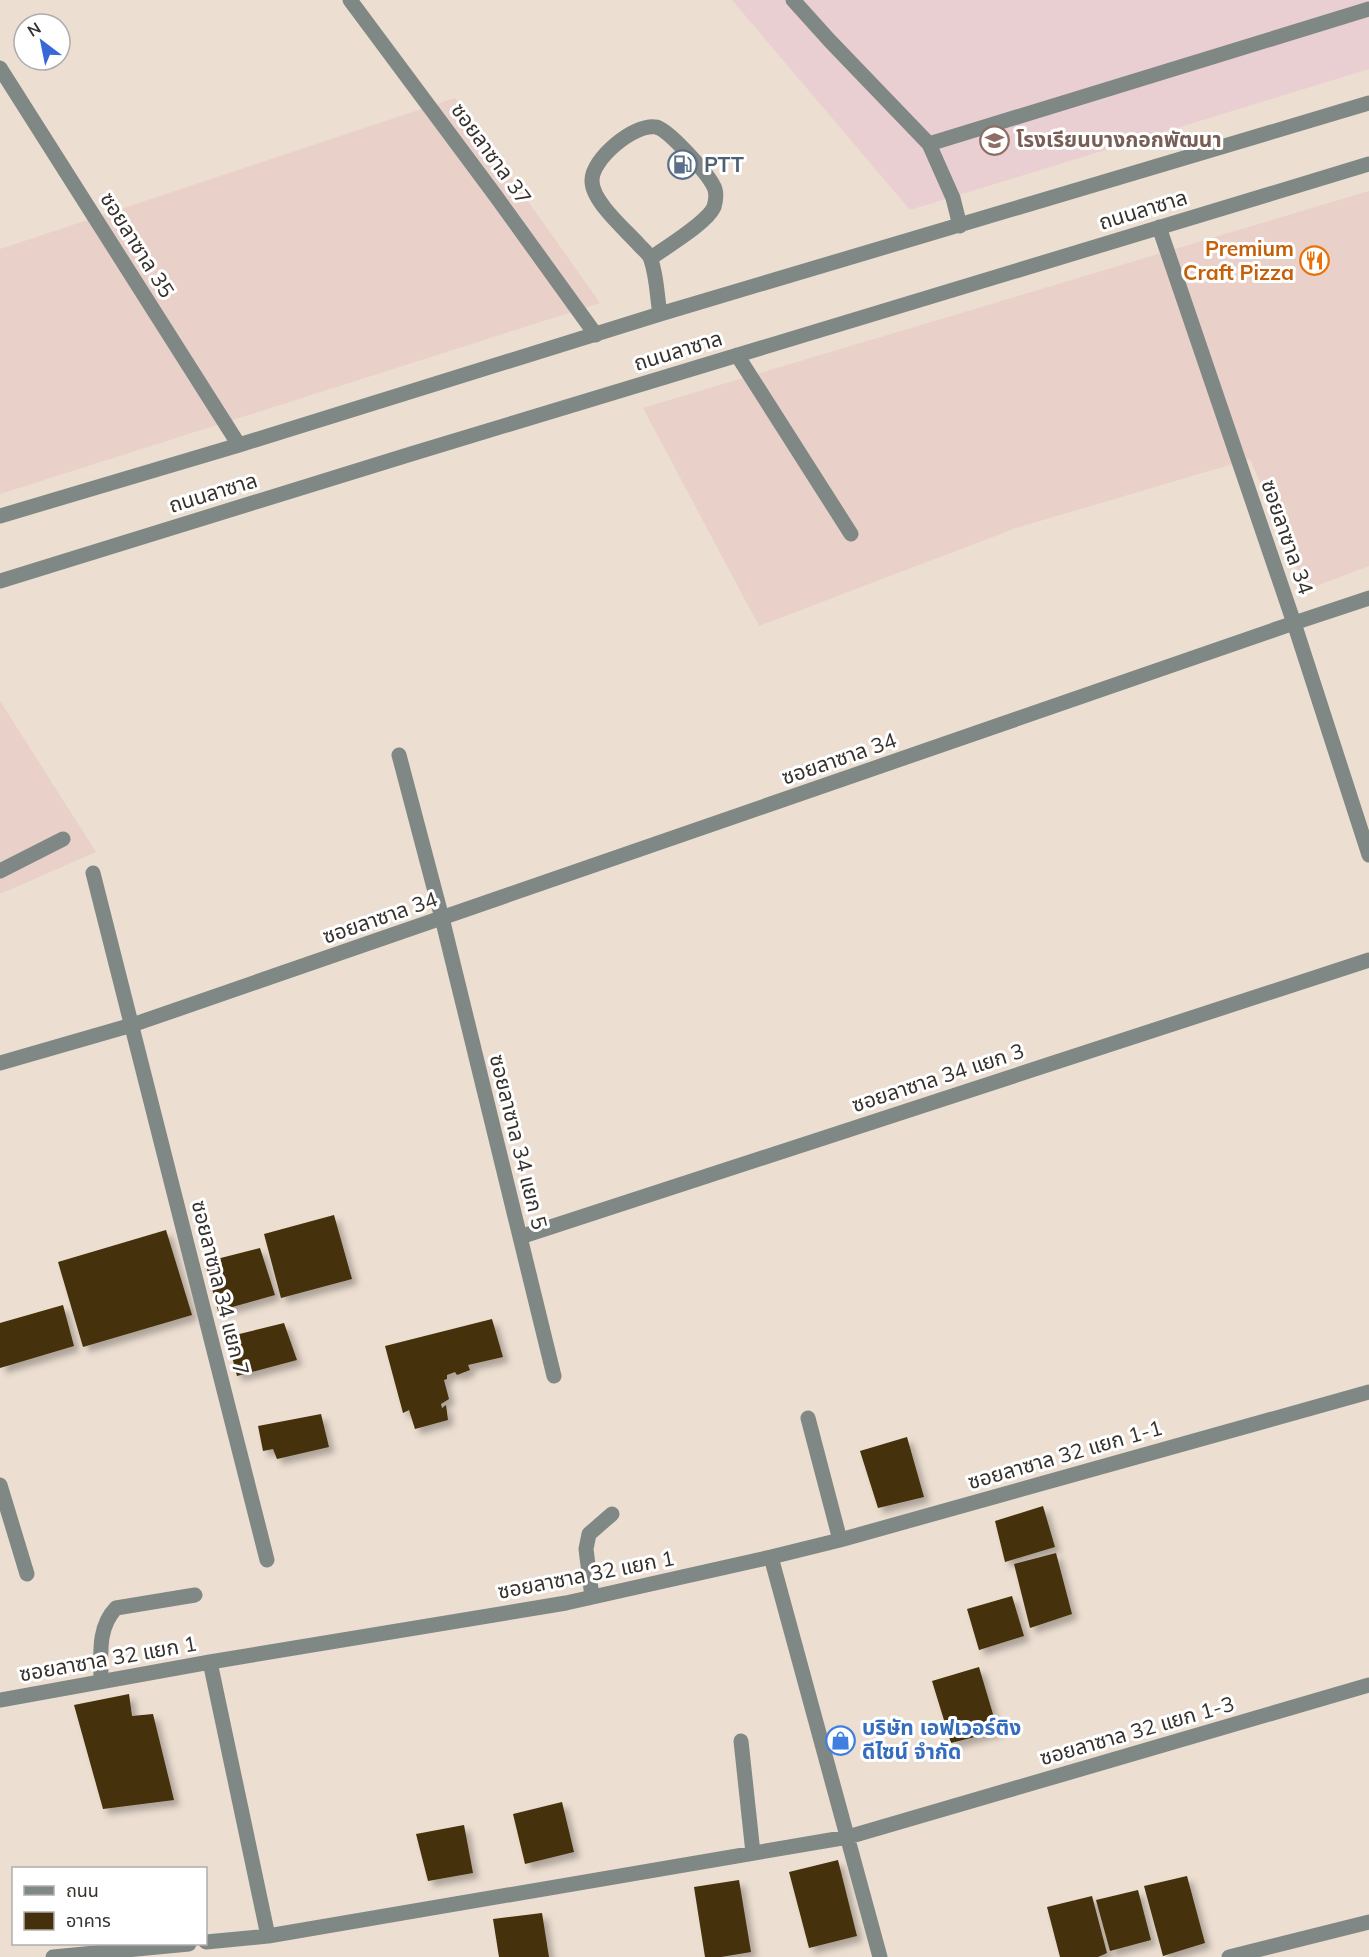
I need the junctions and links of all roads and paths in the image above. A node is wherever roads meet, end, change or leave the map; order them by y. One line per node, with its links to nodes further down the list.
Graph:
1 (350, 0): 12 (street, ซอยลาซาล 37)
2 (793, 0): 6 (street)
3 (1369, 9): 6 (street)
4 (0, 68): 14 (street, ซอยลาซาล 35)
5 (1369, 103): 8 (street, ถนนลาซาล)
6 (928, 144): 8 (street)
7 (1369, 164): 9 (street, ถนนลาซาล)
8 (960, 226): 11 (street, ถนนลาซาล)
9 (1160, 227): 13 (street, ถนนลาซาล); 19 (street, ซอยลาซาล 34)
10 (651, 258): 10 (street); 11 (street)
11 (660, 314): 12 (street, ถนนลาซาล)
12 (596, 335): 14 (street, ถนนลาซาล)
13 (737, 356): 16 (street); 17 (street, ถนนลาซาล)
14 (239, 445): 15 (street, ถนนลาซาล)
15 (0, 516)
16 (851, 534)
17 (0, 581)
18 (1369, 598): 19 (street)
19 (1294, 623): 22 (street); 25 (street, ซอยลาซาล 34)
20 (399, 755): 25 (street, ซอยลาซาล 34 แยก 5)
21 (63, 839): 23 (street)
22 (1369, 855)
23 (0, 871)
24 (93, 873): 27 (street, ซอยลาซาล 34 แยก 7)
25 (442, 918): 27 (street, ซอยลาซาล 34); 29 (street, ซอยลาซาล 34 แยก 5)
26 (1369, 960): 29 (street, ซอยลาซาล 34 แยก 3)
27 (132, 1025): 28 (street, ซอยลาซาล 34); 37 (street, ซอยลาซาล 34 แยก 7)
28 (0, 1063)
29 (520, 1237): 30 (street, ซอยลาซาล 34 แยก 5)
30 (554, 1376)
31 (1369, 1392): 35 (street, ซอยลาซาล 32 แยก 1-1)
32 (808, 1418): 35 (street)
33 (0, 1485): 38 (street)
34 (612, 1514): 40 (street)
35 (840, 1540): 36 (street, ซอยลาซาล 32 แยก 1-1)
36 (771, 1557): 40 (street, ซอยลาซาล 32 แยก 1); 46 (street)
37 (267, 1560)
38 (27, 1574)
39 (195, 1595): 42 (street)
40 (592, 1597): 41 (street, ซอยลาซาล 32 แยก 1)
41 (210, 1662): 42 (street, ซอยลาซาล 32 แยก 1); 49 (street)
42 (101, 1682): 44 (street, ซอยลาซาล 32 แยก 1)
43 (1369, 1686): 46 (street, ซอยลาซาล 32 แยก 1-3)
44 (0, 1700)
45 (741, 1741): 47 (street)
46 (848, 1837): 47 (street, ซอยลาซาล 32 แยก 1-3); 53 (street)
47 (753, 1853): 49 (street, ซอยลาซาล 32 แยก 1-3)
48 (1369, 1922): 54 (street)
49 (268, 1936): 50 (street, ซอยลาซาล 32 แยก 1-3)
50 (207, 1942)
51 (179, 1945): 52 (street)
52 (53, 1957)
53 (880, 1957)
54 (1229, 1957)

